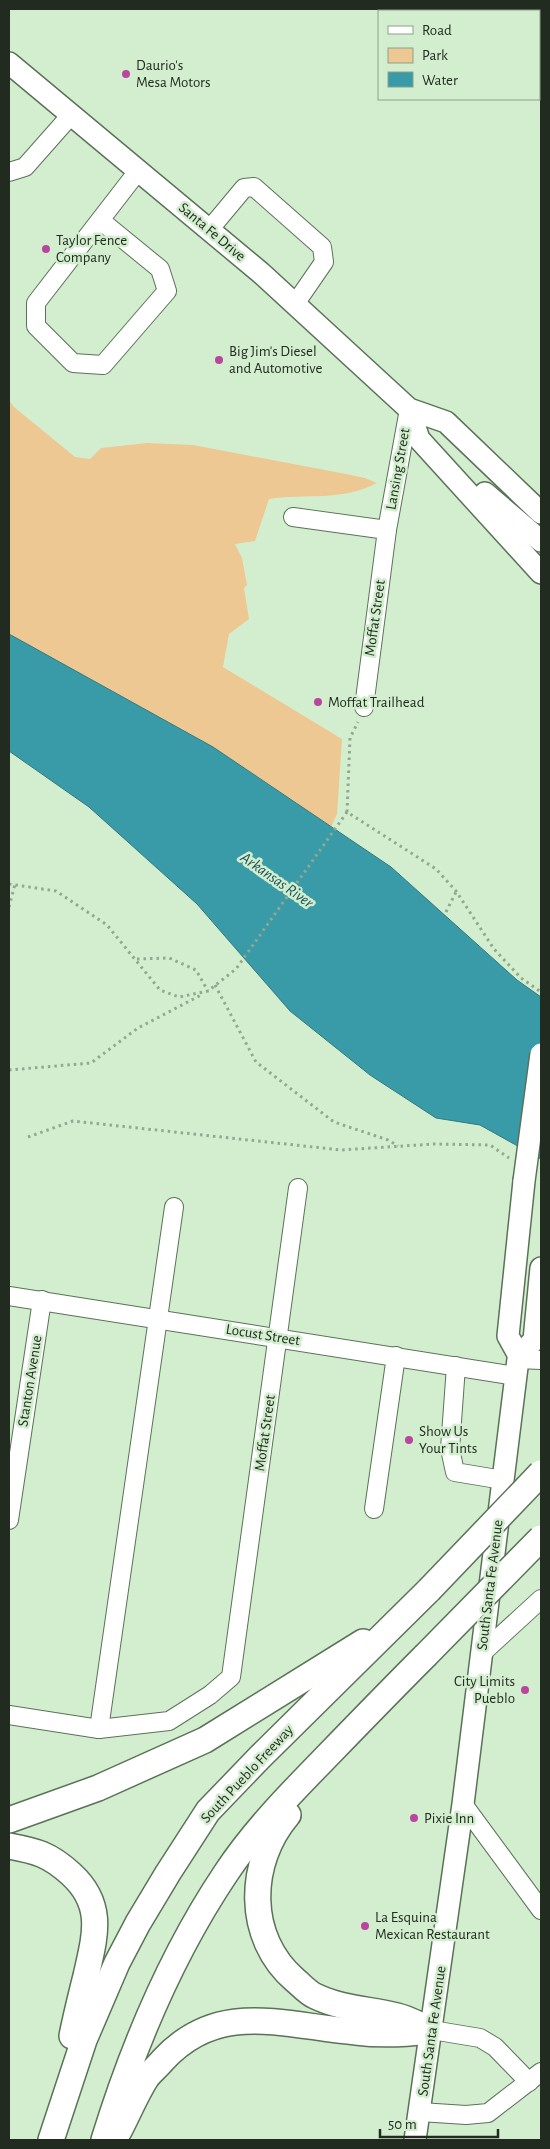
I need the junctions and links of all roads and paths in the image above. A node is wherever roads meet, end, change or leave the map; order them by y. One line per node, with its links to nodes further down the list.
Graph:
1 (9, 64): 2 (main road, Santa Fe Drive)
2 (71, 115): 3 (main road, Santa Fe Drive); 4 (street)
3 (138, 171): 5 (street); 6 (main road, Santa Fe Drive)
4 (9, 172)
5 (100, 220): 5 (street)
6 (209, 230): 7 (main road, Santa Fe Drive); 7 (street)
7 (295, 304): 8 (main road, Santa Fe Drive)
8 (409, 409): 9 (main road, Santa Fe Drive); 10 (main road, Santa Fe Drive); 13 (street, Lansing Street)
9 (445, 466): 14 (main road); 15 (main road, Santa Fe Drive)
10 (533, 495): 11 (main road, Santa Fe Drive)
11 (541, 513)
12 (293, 517): 13 (street)
13 (387, 530): 16 (street, Moffat Street)
14 (541, 541)
15 (541, 573)
16 (364, 707): 17 (path)
17 (347, 812): 20 (path); 24 (path)
18 (9, 884): 19 (path)
19 (15, 884): 21 (path); 23 (path)
20 (456, 891): 22 (path); 26 (path)
21 (9, 907)
22 (446, 912)
23 (136, 959): 25 (path); 25 (path)
24 (215, 986): 25 (path); 30 (path)
25 (208, 991): 28 (path)
26 (541, 992)
27 (541, 1054): 41 (main road, bridge)
28 (9, 1070)
29 (28, 1136): 30 (path)
30 (398, 1147): 31 (path)
31 (512, 1161)
32 (298, 1188): 38 (street, Moffat Street)
33 (174, 1208): 37 (street)
34 (541, 1268): 41 (main road)
35 (9, 1296): 36 (street, Locust Street)
36 (42, 1300): 37 (street, Locust Street); 46 (street, Stanton Avenue)
37 (158, 1319): 38 (street, Locust Street); 53 (street)
38 (278, 1338): 39 (street, Locust Street); 53 (street, Moffat Street)
39 (396, 1356): 42 (street, Locust Street); 45 (street)
40 (541, 1360): 41 (street, Locust Street)
41 (518, 1364): 42 (street, Locust Street); 44 (main road, South Santa Fe Avenue)
42 (456, 1366): 44 (street)
43 (541, 1473): 49 (highway, South Pueblo Freeway, bridge)
44 (503, 1480): 50 (main road, South Santa Fe Avenue)
45 (374, 1509)
46 (9, 1520)
47 (541, 1538): 51 (highway, bridge)
48 (541, 1599): 50 (street)
49 (402, 1618): 55 (highway); 62 (highway, South Pueblo Freeway)
50 (481, 1654): 54 (main road, South Santa Fe Avenue)
51 (392, 1690): 58 (highway); 63 (highway)
52 (9, 1715): 53 (street)
53 (99, 1730)
54 (463, 1804): 57 (street); 58 (main road, South Santa Fe Avenue)
55 (9, 1820)
56 (9, 1846): 61 (highway)
57 (539, 1902)
58 (432, 2030): 59 (street); 60 (main road, South Santa Fe Avenue); 64 (highway)
59 (535, 2077): 60 (street)
60 (420, 2112): 65 (main road, South Santa Fe Avenue)
61 (47, 2140)
62 (51, 2140)
63 (104, 2140)
64 (114, 2140)
65 (415, 2140)

